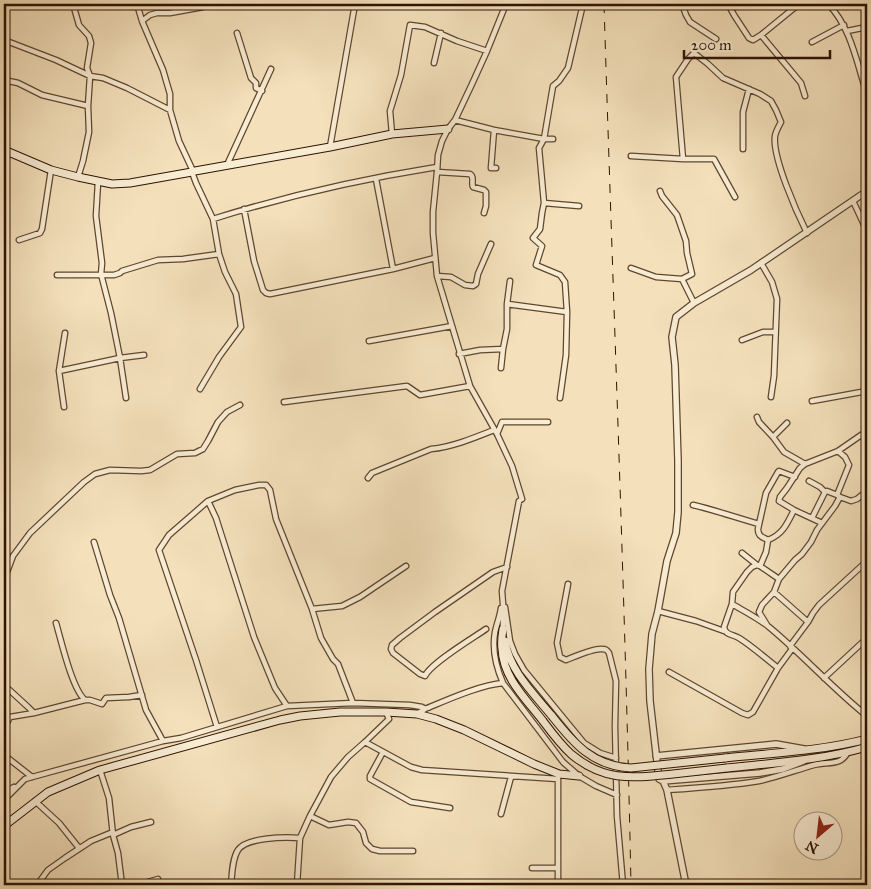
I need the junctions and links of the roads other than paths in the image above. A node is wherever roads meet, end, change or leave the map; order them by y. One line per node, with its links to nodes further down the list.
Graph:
1 (73, 4): 25 (street)
2 (137, 4): 12 (street)
3 (212, 4): 11 (street)
4 (355, 4): 39 (street)
5 (506, 4): 22 (street)
6 (583, 4): 37 (street)
7 (682, 4): 19 (street)
8 (728, 4): 18 (street)
9 (799, 4): 18 (street)
10 (828, 4): 13 (street)
11 (202, 5): 12 (street)
12 (142, 21): 32 (street)
13 (844, 25): 15 (street); 21 (street)
14 (867, 27): 15 (street)
15 (847, 31): 29 (street)
16 (237, 33): 28 (street)
17 (441, 33): 22 (street); 23 (street); 36 (street)
18 (761, 35): 30 (street)
19 (716, 38)
20 (4, 40): 25 (street)
21 (812, 42)
22 (487, 51): 33 (street)
23 (434, 63)
24 (271, 68): 28 (street)
25 (90, 76): 31 (street); 32 (street)
26 (4, 80): 31 (street)
27 (749, 89): 40 (street); 43 (street); 62 (street)
28 (262, 91): 44 (street)
29 (867, 94)
30 (805, 96)
31 (88, 106): 49 (street)
32 (170, 110): 48 (street)
33 (455, 120): 34 (street); 35 (street)
34 (448, 129): 36 (main road); 46 (street)
35 (494, 130): 37 (street); 45 (street)
36 (392, 134): 39 (main road)
37 (544, 139): 38 (street); 56 (street)
38 (553, 139)
39 (330, 147): 44 (main road)
40 (743, 149)
41 (5, 151): 47 (main road)
42 (631, 156): 43 (street)
43 (683, 159): 54 (street)
44 (227, 165): 48 (main road)
45 (496, 168)
46 (437, 169): 50 (street); 59 (street); 66 (street)
47 (51, 170): 49 (main road); 63 (street)
48 (192, 172): 51 (main road); 60 (street)
49 (78, 177): 51 (main road)
50 (376, 179): 58 (street); 69 (street)
51 (98, 182): 70 (street)
52 (660, 191): 73 (street)
53 (867, 192): 55 (street)
54 (735, 197)
55 (853, 201): 61 (street); 62 (street)
56 (544, 204): 57 (street); 77 (street)
57 (579, 206)
58 (244, 209): 60 (street); 69 (street)
59 (484, 213)
60 (213, 219): 65 (street)
61 (867, 230)
62 (807, 232): 67 (street)
63 (19, 240)
64 (491, 244): 72 (street)
65 (219, 254): 70 (street); 90 (street)
66 (435, 258): 69 (street); 72 (street)
67 (761, 263): 75 (street); 79 (street)
68 (631, 268): 73 (street)
69 (393, 269)
70 (101, 274): 71 (street); 86 (street)
71 (58, 275)
72 (437, 276): 78 (street)
73 (682, 279): 75 (street)
74 (510, 281): 76 (street)
75 (694, 303): 133 (street)
76 (507, 304): 77 (street); 83 (street)
77 (567, 312): 94 (street)
78 (452, 326): 82 (street); 84 (street)
79 (775, 332): 81 (street); 92 (street)
80 (65, 333): 88 (street)
81 (742, 340)
82 (369, 341)
83 (503, 350): 84 (street); 87 (street)
84 (459, 354): 89 (street)
85 (144, 355): 86 (street)
86 (120, 358): 88 (street); 93 (street)
87 (501, 368)
88 (59, 371): 98 (street)
89 (470, 386): 96 (street); 103 (street)
90 (200, 389)
91 (867, 391): 95 (street)
92 (771, 397)
93 (126, 398)
94 (560, 398)
95 (812, 401)
96 (284, 402)
97 (240, 405): 127 (street)
98 (64, 407)
99 (757, 417): 104 (street)
100 (548, 422): 103 (street)
101 (787, 423): 104 (street)
102 (867, 431): 105 (street)
103 (495, 432): 108 (street); 125 (street)
104 (773, 437): 106 (street)
105 (838, 451): 106 (street); 112 (street)
106 (805, 464): 107 (street)
107 (795, 476): 115 (street); 118 (street)
108 (368, 478)
109 (810, 481): 111 (street)
110 (867, 491): 112 (street)
111 (825, 492): 112 (street); 116 (street)
112 (839, 496): 117 (street)
113 (208, 501): 132 (street); 150 (street); 156 (street)
114 (693, 505): 118 (street)
115 (794, 510): 116 (street); 119 (street)
116 (812, 518): 117 (street)
117 (822, 523): 126 (street)
118 (759, 524): 119 (street)
119 (768, 540): 123 (street)
120 (94, 542): 147 (street)
121 (742, 553): 123 (street)
122 (867, 561): 134 (street)
123 (758, 565): 126 (street); 131 (street)
124 (406, 566): 132 (street)
125 (507, 567): 129 (street); 137 (street)
126 (779, 579): 130 (street)
127 (4, 580)
128 (568, 584): 167 (street)
129 (502, 591): 138 (street); 145 (street); 167 (street)
130 (774, 592): 134 (street); 136 (street)
131 (732, 604): 136 (street); 139 (street)
132 (312, 609): 149 (street)
133 (658, 611): 139 (street); 166 (street)
134 (808, 622): 141 (street)
135 (56, 623): 148 (street)
136 (767, 625): 141 (street)
137 (486, 629)
138 (503, 629): 162 (main road, bridge); 168 (main road, bridge)
139 (724, 631): 142 (street)
140 (867, 639): 144 (street)
141 (790, 646): 142 (street); 144 (street)
142 (778, 668): 143 (street)
143 (669, 672)
144 (824, 678): 155 (street)
145 (503, 683): 151 (street); 170 (street)
146 (4, 685): 153 (street)
147 (142, 695): 148 (street); 159 (street)
148 (82, 699): 153 (street)
149 (353, 703): 150 (street); 151 (street)
150 (287, 706): 156 (street)
151 (425, 710): 154 (street)
152 (386, 712): 154 (main road); 160 (street); 169 (main road)
153 (34, 713): 157 (street)
154 (417, 714): 173 (main road)
155 (867, 716)
156 (217, 727): 159 (street)
157 (4, 728)
158 (867, 739): 162 (main road)
159 (163, 742): 171 (street)
160 (365, 742): 163 (street); 183 (street)
161 (867, 748): 164 (main road)
162 (808, 750): 166 (street)
163 (383, 752): 172 (street); 181 (street)
164 (848, 752): 168 (main road); 177 (street)
165 (4, 754): 171 (street)
166 (656, 756): 175 (street)
167 (616, 758): 178 (street)
168 (810, 758): 175 (street)
169 (100, 770): 180 (main road); 186 (street)
170 (579, 776): 173 (main road); 178 (street)
171 (32, 777): 174 (street)
172 (510, 777): 173 (street); 182 (street)
173 (558, 777): 191 (street)
174 (25, 779): 176 (street); 179 (street)
175 (663, 781): 177 (street)
176 (4, 786)
177 (666, 790): 200 (street)
178 (617, 795): 199 (street)
179 (4, 800)
180 (35, 801): 185 (main road); 188 (street)
181 (450, 808)
182 (501, 814)
183 (310, 816): 187 (street); 189 (street)
184 (151, 822): 186 (street)
185 (4, 826)
186 (113, 833): 188 (street); 194 (street)
187 (300, 838): 196 (street); 197 (street)
188 (79, 848): 193 (street)
189 (413, 851)
190 (532, 868): 191 (street)
191 (558, 868): 198 (street)
192 (158, 879): 195 (street)
193 (37, 885)
194 (122, 885)
195 (138, 885)
196 (231, 885)
197 (297, 885)
198 (558, 885)
199 (622, 885)
200 (686, 885)

